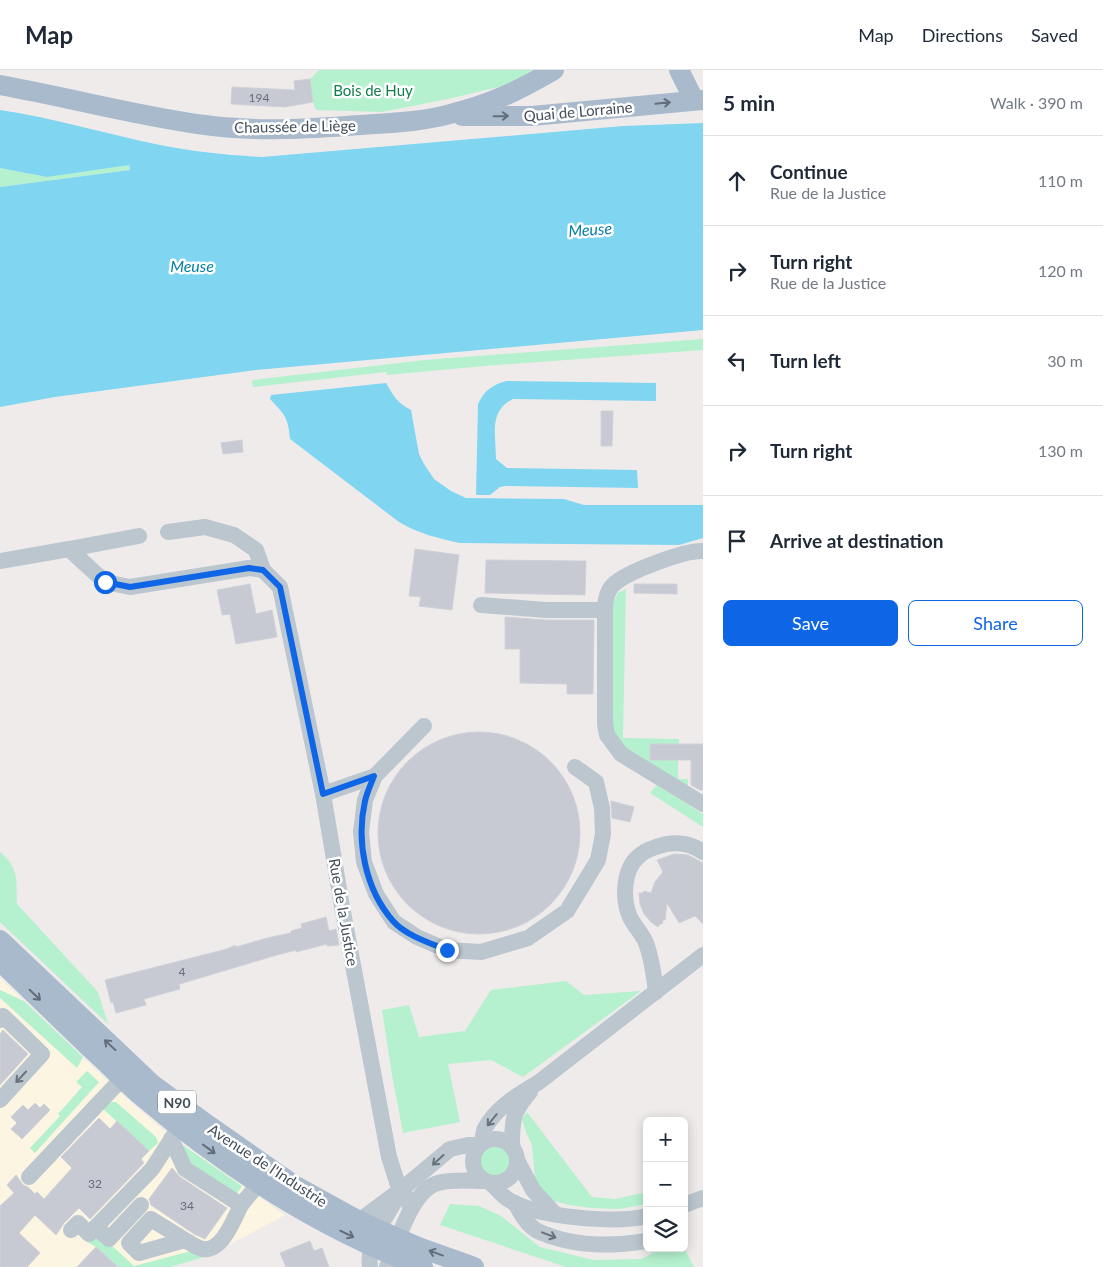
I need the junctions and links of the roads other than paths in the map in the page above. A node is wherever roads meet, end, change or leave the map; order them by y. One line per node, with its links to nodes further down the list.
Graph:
1 (554, 70): 5 (main road, Chaussée de Liège)
2 (679, 70): 4 (main road)
3 (0, 85): 5 (main road, Chaussée de Liège)
4 (699, 100): 5 (main road, Quai de Lorraine, one-way to 4)
5 (452, 114)
6 (168, 532): 11 (street, Rue de la Justice)
7 (139, 536): 8 (street)
8 (69, 549): 10 (street); 11 (street)
9 (703, 551): 13 (street)
10 (0, 561)
11 (263, 570): 17 (street, Rue de la Justice)
12 (481, 604): 13 (street)
13 (605, 610): 18 (street)
14 (424, 726): 16 (street)
15 (575, 767): 16 (street)
16 (374, 776): 17 (street)
17 (323, 794): 34 (street, Rue de la Justice)
18 (703, 804)
19 (703, 852): 23 (street)
20 (0, 940): 25 (main road, Avenue de l'Industrie / N90, one-way to 20)
21 (703, 955): 23 (street)
22 (0, 961): 25 (main road, Avenue de l'Industrie / N90, one-way to 25)
23 (656, 992): 26 (street)
24 (1, 1016): 27 (street, one-way to 27)
25 (130, 1074): 28 (main road, Avenue de l'Industrie / N90); 31 (street); 43 (main road, Avenue de l'Industrie / N90)
26 (539, 1082): 29 (street, one-way to 29); 30 (street)
27 (0, 1100)
28 (175, 1133): 32 (main road, Avenue de l'Industrie / N90, one-way to 32); 39 (street); 44 (street)
29 (481, 1144): 30 (street); 33 (street); 34 (street, one-way to 34)
30 (514, 1154): 33 (street); 41 (street)
31 (29, 1177)
32 (259, 1182): 39 (street); 46 (main road, Avenue de l'Industrie / N90, one-way to 46)
33 (488, 1182): 36 (street); 40 (street)
34 (402, 1189): 40 (street, Rue de la Justice); 43 (street); 46 (street)
35 (703, 1198): 37 (street)
36 (515, 1202): 41 (street); 48 (street, one-way to 48)
37 (688, 1204)
38 (140, 1205): 44 (street)
39 (241, 1205): 47 (street)
40 (411, 1209): 49 (street)
41 (555, 1214): 42 (street)
42 (643, 1216)
43 (359, 1221): 46 (main road, Avenue de l'Industrie / N90)
44 (96, 1227): 45 (street)
45 (72, 1230)
46 (376, 1238): 49 (main road, Avenue de l'Industrie / N90); 50 (street)
47 (184, 1240)
48 (643, 1242)
49 (391, 1256): 51 (main road, Avenue de l'Industrie / N90); 52 (main road, Avenue de l'Industrie / N90, one-way to 49)
50 (370, 1267)
51 (423, 1267)
52 (474, 1267)

